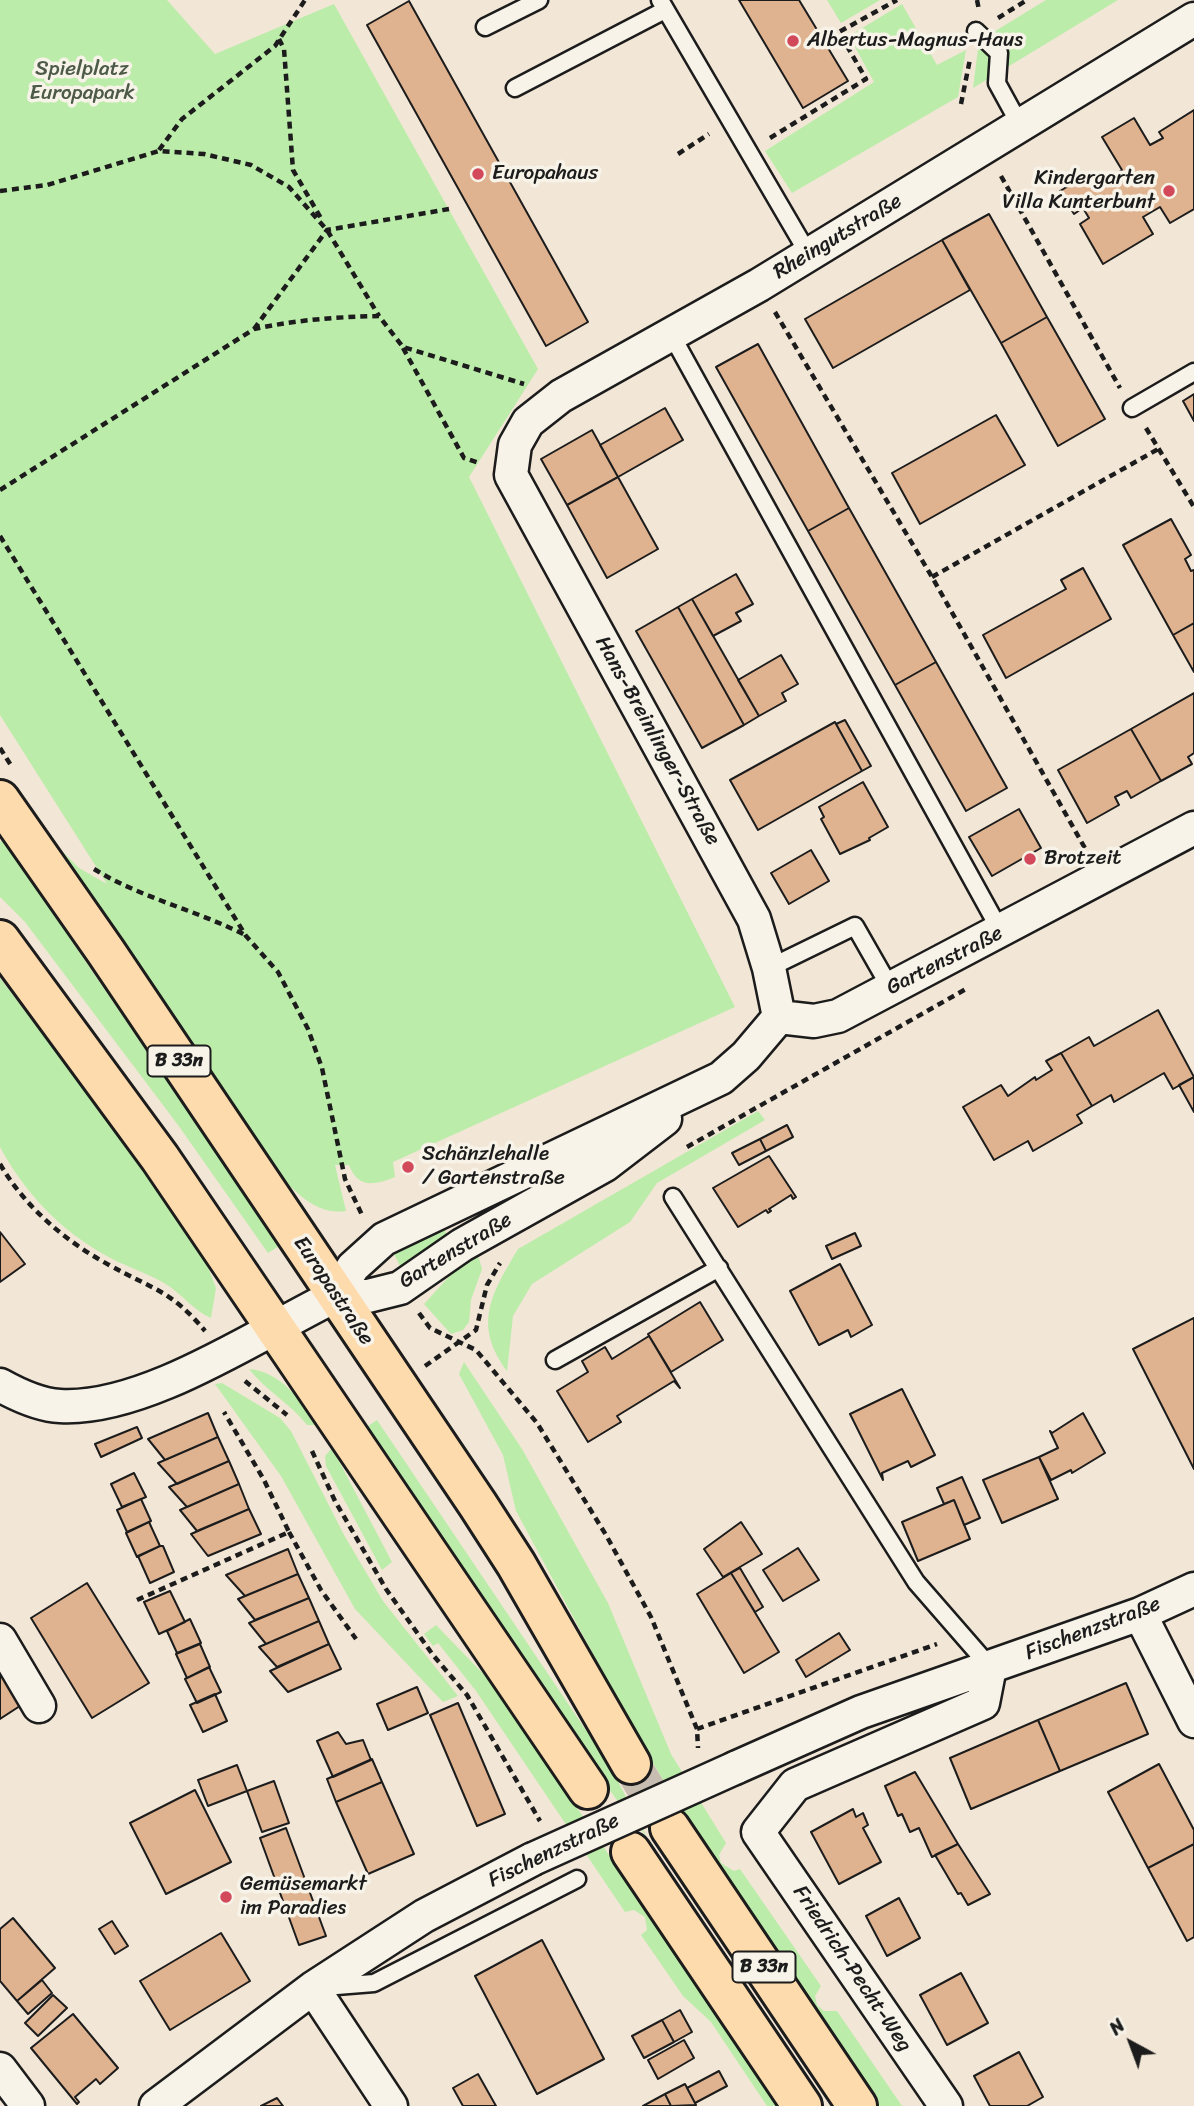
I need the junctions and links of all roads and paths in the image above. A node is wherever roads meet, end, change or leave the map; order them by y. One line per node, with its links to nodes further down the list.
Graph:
1 (305, 0): 8 (path)
2 (540, 0): 6 (lane)
3 (897, 0): 15 (path)
4 (662, 5): 9 (lane); 11 (lane)
5 (1194, 19): 12 (street, Rheingutstraße)
6 (485, 27)
7 (976, 31): 10 (path); 12 (lane)
8 (279, 39): 14 (path); 19 (path)
9 (515, 88)
10 (961, 104)
11 (730, 120): 15 (lane); 16 (path)
12 (1020, 125): 13 (street, Rheingutstraße)
13 (985, 147): 20 (street, Rheingutstraße); 28 (path)
14 (159, 151): 17 (path); 19 (path)
15 (749, 152): 20 (lane)
16 (678, 154)
17 (0, 191)
18 (449, 209): 19 (path)
19 (327, 229): 22 (path); 23 (path)
20 (809, 254): 21 (street, Rheingutstraße)
21 (760, 285): 24 (street, Rheingutstraße); 34 (path)
22 (379, 316): 23 (path); 25 (path)
23 (254, 330): 31 (path)
24 (671, 334): 27 (street, Rheingutstraße); 39 (lane)
25 (403, 347): 27 (path); 30 (path)
26 (1194, 372): 28 (lane)
27 (561, 396): 30 (street, Rheingutstraße)
28 (1132, 408): 29 (path)
29 (1160, 448): 32 (path); 34 (path)
30 (511, 475): 42 (street, Hans-Breinlinger-Straße)
31 (0, 490)
32 (1194, 507)
33 (0, 537): 40 (path)
34 (932, 577): 38 (path)
35 (9, 814): 54 (main road, Europastraße / B 33n)
36 (1192, 835): 38 (street, Gartenstraße)
37 (88, 865): 40 (path)
38 (1102, 878): 39 (street, Gartenstraße)
39 (1001, 932): 44 (street, Gartenstraße)
40 (246, 936): 50 (path)
41 (0, 940): 55 (main road)
42 (769, 968): 44 (lane); 45 (street, Hans-Breinlinger-Straße)
43 (978, 983): 47 (path)
44 (891, 989): 45 (street, Gartenstraße)
45 (779, 1017): 46 (street, Gartenstraße)
46 (706, 1085): 50 (street, Gartenstraße); 53 (street, Gartenstraße)
47 (677, 1152)
48 (0, 1164): 57 (path)
49 (673, 1197): 52 (lane)
50 (375, 1244): 54 (street, Gartenstraße)
51 (503, 1256): 56 (path)
52 (719, 1268): 58 (lane); 67 (lane)
53 (400, 1288): 54 (street, Gartenstraße); 56 (path)
54 (335, 1296): 55 (street, Gartenstraße); 73 (main road, Europastraße / B 33n)
55 (274, 1326): 57 (street, Gartenstraße); 74 (main road)
56 (457, 1343): 67 (path)
57 (223, 1353): 59 (street, Gartenstraße); 61 (path)
58 (555, 1360)
59 (0, 1385)
60 (224, 1412): 63 (path)
61 (295, 1423)
62 (310, 1448): 75 (path)
63 (289, 1532): 65 (path); 68 (path)
64 (1194, 1589): 66 (street, Fischenzstraße)
65 (137, 1600)
66 (1140, 1614): 70 (street, Fischenzstraße); 72 (street)
67 (960, 1636): 70 (lane)
68 (356, 1639)
69 (0, 1640): 71 (street)
70 (990, 1667): 79 (street, Fischenzstraße, bridge); 86 (street, Friedrich-Pecht-Weg)
71 (39, 1706)
72 (1194, 1721)
73 (631, 1764)
74 (588, 1789)
75 (540, 1821)
76 (670, 1828): 85 (main road, B 33n)
77 (631, 1852): 84 (main road, B 33n)
78 (577, 1879): 79 (lane)
79 (313, 1988): 82 (street, Fischenzstraße); 83 (street)
80 (0, 2069): 81 (street)
81 (28, 2106)
82 (156, 2106)
83 (391, 2106)
84 (802, 2106)
85 (857, 2106)
86 (946, 2106)

